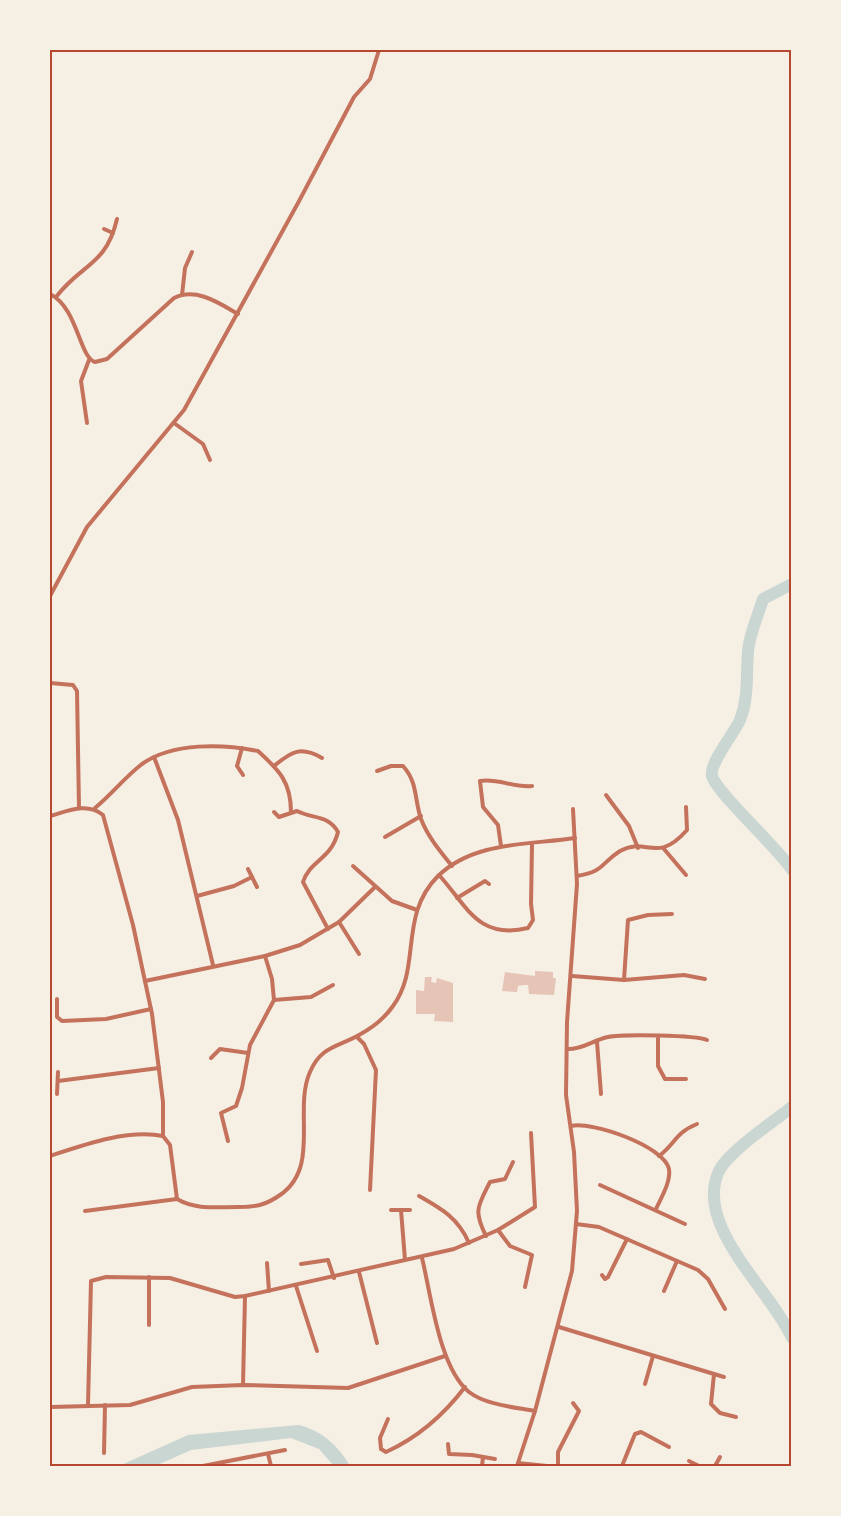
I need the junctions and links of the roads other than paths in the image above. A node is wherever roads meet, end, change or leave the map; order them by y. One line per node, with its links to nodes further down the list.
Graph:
1 (379, 50): 9 (street)
2 (117, 219): 4 (street)
3 (104, 230): 4 (street)
4 (113, 233): 8 (street)
5 (192, 252): 7 (street)
6 (50, 294): 8 (street)
7 (182, 294): 9 (street); 10 (street)
8 (57, 297): 10 (street)
9 (238, 314): 12 (street)
10 (89, 360): 11 (street)
11 (87, 423)
12 (174, 423): 13 (street); 14 (street)
13 (210, 460)
14 (50, 596)
15 (50, 683): 25 (street)
16 (242, 748): 17 (street); 19 (street); 21 (street)
17 (154, 757): 26 (street); 48 (street)
18 (322, 758): 19 (street)
19 (274, 766): 29 (street)
20 (377, 771): 31 (street)
21 (243, 776)
22 (532, 786): 35 (street)
23 (606, 795): 36 (street)
24 (686, 807): 37 (street)
25 (80, 808): 26 (street); 30 (street)
26 (94, 808): 60 (street)
27 (573, 809): 33 (street)
28 (274, 812): 29 (street)
29 (291, 812): 53 (street)
30 (50, 816)
31 (421, 816): 32 (street); 39 (street)
32 (385, 837)
33 (575, 838): 34 (street); 43 (street)
34 (532, 844): 35 (street); 49 (street)
35 (501, 846): 39 (street)
36 (638, 848): 37 (street); 43 (street)
37 (664, 849): 42 (street)
38 (353, 866): 47 (street)
39 (452, 867): 41 (street)
40 (248, 868): 44 (street)
41 (439, 875): 49 (street); 50 (street)
42 (686, 875)
43 (577, 876): 57 (street)
44 (252, 877): 46 (street); 48 (street)
45 (489, 884): 49 (street)
46 (257, 887)
47 (374, 888): 50 (street); 52 (street)
48 (197, 896): 56 (street)
49 (457, 898)
50 (417, 910): 65 (street)
51 (672, 914): 59 (street)
52 (339, 922): 53 (street); 54 (street)
53 (328, 929): 55 (street)
54 (358, 954)
55 (265, 956): 56 (street); 63 (street)
56 (213, 965): 60 (street)
57 (572, 976): 59 (street); 69 (street)
58 (705, 979): 59 (street)
59 (622, 980)
60 (145, 981): 64 (street)
61 (333, 985): 63 (street)
62 (57, 999): 64 (street)
63 (274, 1000): 70 (street)
64 (151, 1009): 72 (street)
65 (357, 1037): 87 (street); 89 (street)
66 (658, 1038): 67 (street); 68 (street); 74 (street)
67 (707, 1040)
68 (597, 1042): 69 (street); 77 (street)
69 (568, 1050): 79 (street)
70 (248, 1053): 71 (street); 82 (street)
71 (211, 1058)
72 (159, 1068): 75 (street); 81 (street)
73 (58, 1072): 75 (street)
74 (686, 1078)
75 (58, 1082): 76 (street)
76 (57, 1094)
77 (601, 1094)
78 (697, 1124): 84 (street)
79 (571, 1126): 84 (street); 95 (street)
80 (531, 1133): 97 (street)
81 (163, 1136): 83 (street); 89 (street)
82 (228, 1141)
83 (50, 1156)
84 (659, 1156): 90 (street)
85 (513, 1162): 98 (street)
86 (600, 1185): 90 (street)
87 (370, 1190)
88 (419, 1196): 100 (street)
89 (177, 1198): 94 (street)
90 (656, 1209): 96 (street)
91 (391, 1210): 92 (street)
92 (401, 1210): 93 (street); 102 (street)
93 (410, 1210)
94 (85, 1211)
95 (576, 1224): 99 (street); 117 (street)
96 (685, 1224)
97 (498, 1230): 98 (street); 111 (street)
98 (486, 1236): 100 (street)
99 (627, 1239): 103 (street); 107 (street)
100 (469, 1244): 101 (street)
101 (422, 1258): 102 (street); 120 (street)
102 (405, 1261): 106 (street)
103 (677, 1261): 113 (street); 115 (street)
104 (267, 1263): 112 (street)
105 (301, 1264): 109 (street)
106 (358, 1272): 109 (street); 118 (street)
107 (602, 1275)
108 (149, 1277): 114 (street); 116 (street); 128 (street)
109 (334, 1278): 110 (street)
110 (296, 1286): 112 (street); 119 (street)
111 (525, 1287)
112 (269, 1291): 114 (street)
113 (664, 1291)
114 (245, 1296): 125 (street)
115 (725, 1309)
116 (149, 1325)
117 (558, 1327): 121 (street); 131 (street)
118 (377, 1343)
119 (317, 1351)
120 (445, 1356): 125 (street); 126 (street)
121 (653, 1356): 122 (street); 124 (street)
122 (714, 1374): 123 (street); 132 (street)
123 (724, 1377)
124 (645, 1384)
125 (243, 1385): 129 (street)
126 (465, 1388): 131 (street); 133 (street)
127 (573, 1403): 150 (street)
128 (88, 1405): 129 (street); 130 (street)
129 (105, 1405): 137 (street)
130 (50, 1407)
131 (535, 1411): 145 (street)
132 (736, 1417)
133 (388, 1419)
134 (448, 1444): 139 (street)
135 (669, 1447): 151 (street)
136 (285, 1450): 138 (street)
137 (104, 1453)
138 (268, 1454): 146 (street); 147 (street)
139 (449, 1454): 140 (street); 141 (street)
140 (441, 1455)
141 (483, 1457): 143 (street); 148 (street)
142 (720, 1457): 153 (street)
143 (495, 1459)
144 (689, 1461): 152 (street)
145 (517, 1465): 149 (street)
146 (203, 1467)
147 (271, 1467)
148 (482, 1467)
149 (547, 1467)
150 (558, 1467)
151 (622, 1467)
152 (699, 1467)
153 (715, 1467)

